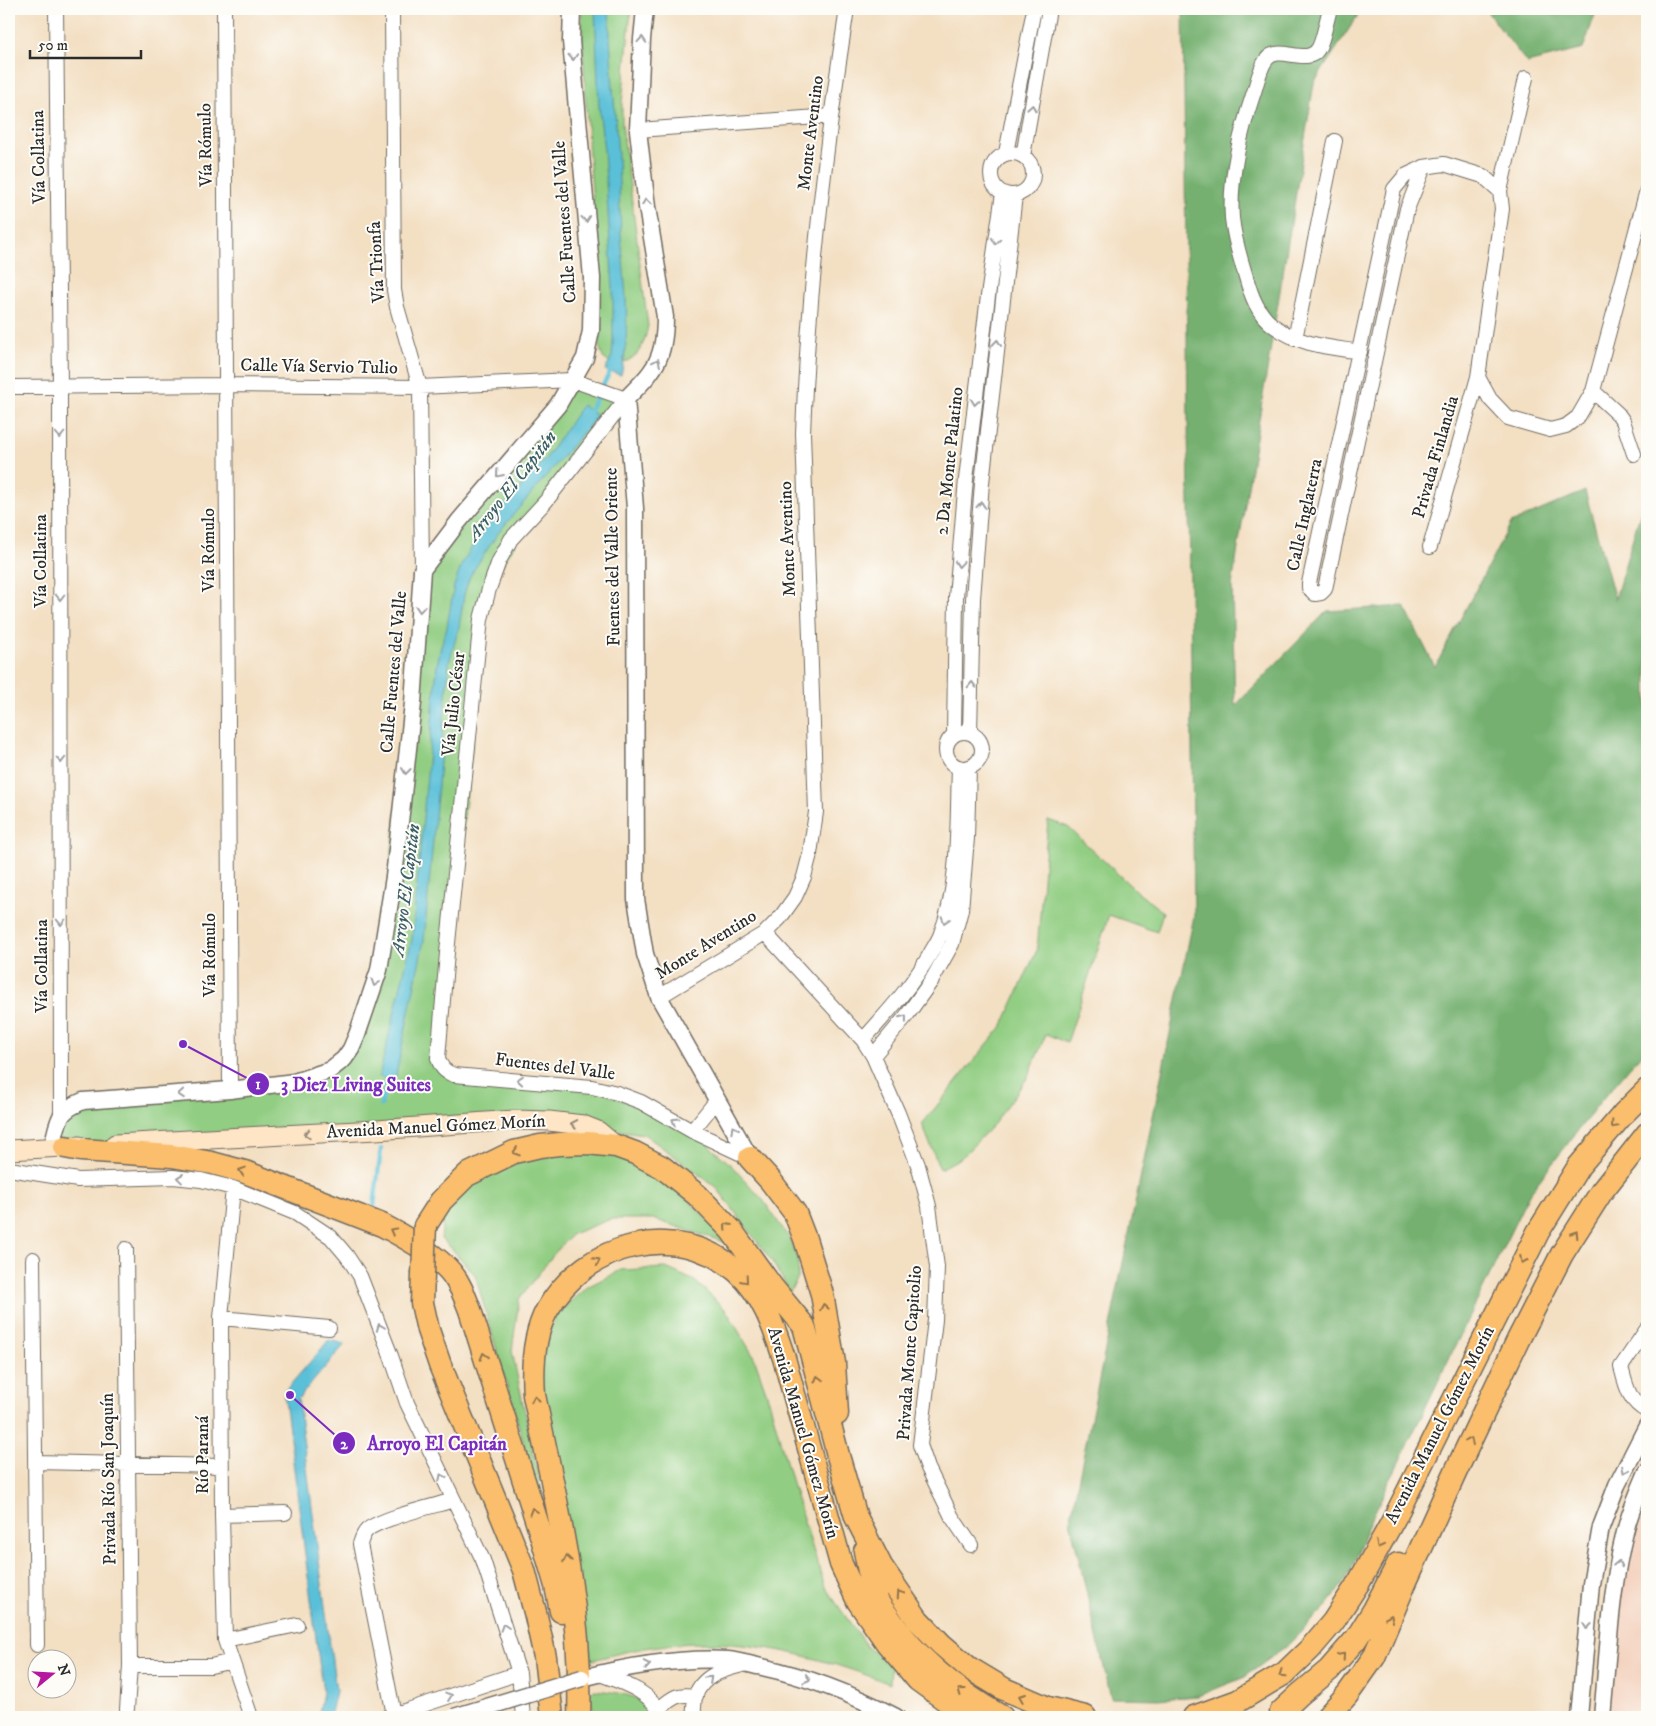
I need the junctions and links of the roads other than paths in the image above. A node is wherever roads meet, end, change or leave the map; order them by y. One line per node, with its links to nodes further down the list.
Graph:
1 (56, 9): 26 (street, Vía Collatina)
2 (224, 9): 24 (street, Vía Rómulo)
3 (392, 9): 27 (street, Vía Trionfa)
4 (572, 9): 23 (street, Calle Fuentes del Valle, one-way to 23)
5 (645, 9): 12 (street, one-way to 5)
6 (847, 9): 11 (street, Monte Aventino)
7 (1034, 9): 14 (street)
8 (1049, 9): 15 (street, one-way to 8)
9 (1330, 9): 20 (street)
10 (1526, 78): 18 (street)
11 (830, 116): 12 (street); 36 (street, Monte Aventino)
12 (638, 130): 29 (street, one-way to 12)
13 (1335, 141): 20 (street)
14 (1006, 153): 15 (street); 19 (street)
15 (1023, 156): 19 (street)
16 (1424, 167): 18 (street, Calle Inglaterra); 21 (street, Calle Inglaterra); 21 (street, Calle Inglaterra)
17 (1647, 190): 28 (street)
18 (1500, 192): 22 (street)
19 (1009, 194): 33 (street, 2 Da Monte Palatino, one-way to 19); 34 (street, 2 Da Monte Palatino, one-way to 34)
20 (1295, 339): 21 (street)
21 (1360, 352)
22 (1478, 377): 28 (street); 31 (street, Privada Finlandia)
23 (572, 380): 27 (street, Calle Vía Servio Tulio); 29 (street, Calle Vía Servio Tulio); 32 (street, Calle Fuentes del Valle, one-way to 32)
24 (227, 385): 26 (street, Calle Vía Servio Tulio); 27 (street, Calle Vía Servio Tulio); 41 (street, Vía Rómulo)
25 (9, 386): 26 (street, Calle Vía Servio Tulio)
26 (60, 386): 44 (street, Vía Collatina, one-way to 44)
27 (420, 387): 32 (street, Vía Trionfa)
28 (1593, 392): 30 (street)
29 (626, 399): 37 (street, Fuentes del Valle Oriente); 40 (street, Vía Julio César)
30 (1634, 454)
31 (1430, 547)
32 (422, 570): 41 (street, Calle Fuentes del Valle, one-way to 41)
33 (970, 733): 34 (street); 35 (street)
34 (954, 736): 35 (street)
35 (964, 767): 38 (street, one-way to 38); 39 (street, one-way to 35)
36 (765, 933): 37 (street, Monte Aventino); 38 (street, Privada Monte Capitolio)
37 (659, 997): 43 (street, Fuentes del Valle Oriente)
38 (863, 1040): 39 (street, Privada Monte Capitolio)
39 (873, 1056): 70 (street, Privada Monte Capitolio)
40 (438, 1058): 45 (street, Fuentes del Valle, one-way to 40)
41 (230, 1090): 44 (street, Calle Fuentes del Valle, one-way to 44)
42 (1647, 1090): 96 (highway, Avenida Manuel Gómez Morín, one-way to 96)
43 (717, 1100): 45 (street); 50 (street, Fuentes del Valle Oriente, one-way to 43)
44 (62, 1114): 48 (street)
45 (692, 1131): 50 (street, Fuentes del Valle)
46 (1647, 1134): 64 (highway, Avenida Manuel Gómez Morín, one-way to 46)
47 (616, 1146): 48 (main road, Avenida Manuel Gómez Morín, one-way to 48); 60 (highway, Avenida Manuel Gómez Morín, one-way to 47); 88 (highway, one-way to 88, bridge)
48 (58, 1147): 49 (main road, Avenida Manuel Gómez Morín); 79 (highway, one-way to 48)
49 (9, 1150)
50 (750, 1158): 60 (highway, one-way to 50)
51 (9, 1169): 52 (street, one-way to 51)
52 (233, 1188): 55 (street, Río Paraná); 66 (street, one-way to 52)
53 (126, 1249): 62 (street, Privada Río San Joaquín)
54 (34, 1259): 61 (street)
55 (221, 1318): 56 (street); 63 (street, Río Paraná)
56 (329, 1328)
57 (1647, 1329): 58 (street)
58 (1647, 1411)
59 (1647, 1426): 98 (street, one-way to 98)
60 (839, 1460): 69 (highway, Avenida Manuel Gómez Morín)
61 (35, 1462): 62 (street); 73 (street)
62 (127, 1465): 63 (street); 76 (street, Privada Río San Joaquín)
63 (221, 1466): 68 (street, Río Paraná)
64 (1456, 1471): 82 (highway, one-way to 64); 97 (highway, Avenida Manuel Gómez Morín, one-way to 64)
65 (1647, 1472): 99 (street, one-way to 65)
66 (454, 1500): 77 (street, one-way to 66); 84 (street)
67 (285, 1513): 68 (street)
68 (222, 1515): 72 (street, Río Paraná)
69 (856, 1517): 94 (highway, one-way to 69); 95 (highway, Avenida Manuel Gómez Morín, one-way to 69)
70 (971, 1545)
71 (297, 1625): 72 (street)
72 (226, 1640): 74 (street, Río Paraná)
73 (37, 1644)
74 (232, 1661): 76 (street); 85 (street, Río Paraná)
75 (748, 1664): 78 (street, one-way to 75); 80 (street, one-way to 75); 92 (street, one-way to 92)
76 (130, 1666): 81 (street, Privada Río San Joaquín)
77 (520, 1673): 84 (street, one-way to 77); 87 (street)
78 (600, 1674): 79 (street); 83 (street)
79 (581, 1686): 86 (street, bridge); 89 (highway); 90 (highway); 93 (highway, Avenida Manuel Gómez Morín, one-way to 93)
80 (696, 1696): 83 (street); 91 (street)
81 (127, 1709)
82 (1281, 1712)
83 (661, 1713)
84 (390, 1716)
85 (251, 1717)
86 (454, 1717)
87 (522, 1717)
88 (552, 1717)
89 (578, 1717)
90 (583, 1717)
91 (693, 1717)
92 (896, 1717)
93 (969, 1717)
94 (1002, 1717)
95 (1085, 1717)
96 (1194, 1717)
97 (1327, 1717)
98 (1579, 1717)
99 (1602, 1717)

